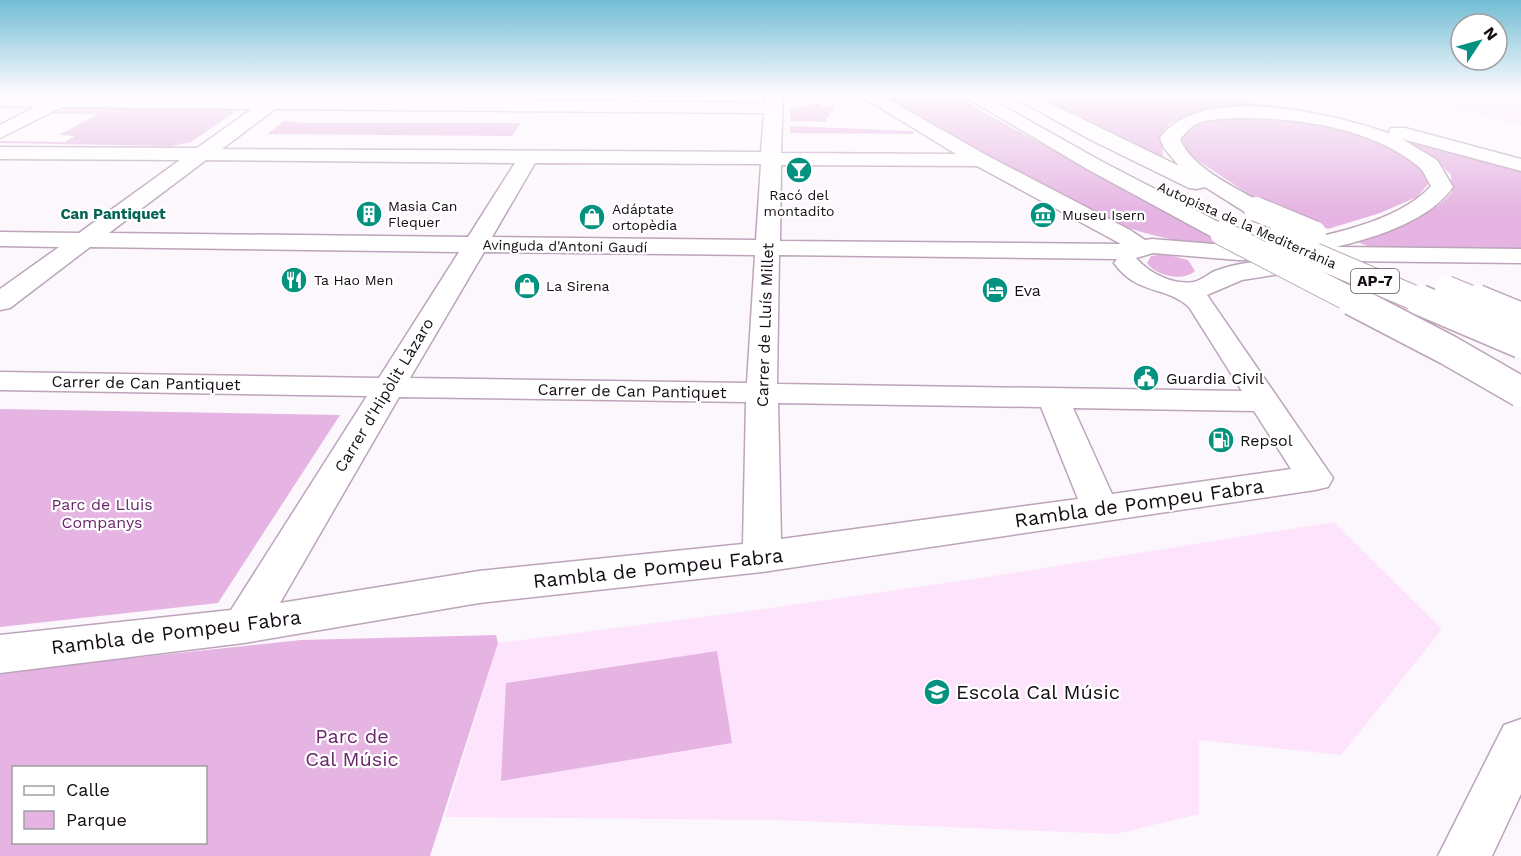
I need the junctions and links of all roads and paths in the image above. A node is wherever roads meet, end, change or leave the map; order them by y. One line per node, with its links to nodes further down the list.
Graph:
1 (230, 133): 14 (main road)
2 (544, 133): 15 (main road, Carrer d'Hipòlit Làzaro)
3 (772, 133): 16 (main road, Carrer de Lluís Millet)
4 (934, 133): 17 (main road)
5 (1037, 133): 20 (main road)
6 (1054, 133): 20 (main road, Autopista de la Mediterrània / AP-7)
7 (1092, 133): 19 (main road, Autopista de la Mediterrània / AP-7)
8 (1173, 133): 19 (main road)
9 (1369, 133): 27 (main road)
10 (1401, 133): 18 (main road)
11 (1448, 133): 12 (main road)
12 (1521, 148)
13 (0, 153): 14 (main road)
14 (201, 154): 15 (main road); 22 (main road)
15 (527, 160): 16 (main road); 24 (main road, Carrer d'Hipòlit Làzaro)
16 (771, 160): 17 (main road); 26 (main road, Carrer de Lluís Millet)
17 (981, 160): 28 (main road)
18 (1521, 165)
19 (1256, 209): 34 (main road, Autopista de la Mediterrània / AP-7, bridge)
20 (1226, 226): 35 (main road, Autopista de la Mediterrània / AP-7, bridge); 38 (main road, bridge)
21 (0, 239): 22 (main road, Avinguda d'Antoni Gaudí)
22 (80, 244): 23 (main road, Avinguda d'Antoni Gaudí); 24 (main road, Avinguda d'Antoni Gaudí); 33 (main road)
23 (0, 247)
24 (472, 248): 26 (main road, Avinguda d'Antoni Gaudí); 37 (main road, Carrer d'Hipòlit Làzaro)
25 (1185, 250): 27 (main road); 28 (main road, Avinguda d'Antoni Gaudí); 31 (main road)
26 (767, 252): 28 (main road, Avinguda d'Antoni Gaudí); 39 (main road, Carrer de Lluís Millet)
27 (1278, 253): 29 (main road)
28 (1132, 255): 32 (main road)
29 (1521, 256)
30 (1521, 271): 31 (main road)
31 (1222, 278): 32 (main road)
32 (1185, 289): 41 (main road)
33 (0, 302)
34 (1521, 318)
35 (1521, 343)
36 (0, 381): 37 (main road, Carrer de Can Pantiquet)
37 (389, 387): 39 (main road, Carrer de Can Pantiquet); 44 (main road, Carrer d'Hipòlit Làzaro)
38 (1521, 392)
39 (762, 394): 40 (main road, Carrer de Can Pantiquet); 43 (main road, Carrer de Lluís Millet)
40 (1053, 398): 41 (main road, Carrer de Can Pantiquet); 42 (main road)
41 (1264, 401): 43 (main road, Rambla de Pompeu Fabra)
42 (1097, 501)
43 (762, 557): 44 (main road, Rambla de Pompeu Fabra)
44 (244, 626): 45 (main road, Rambla de Pompeu Fabra)
45 (0, 654)
46 (1521, 741): 47 (main road)
47 (1465, 856)

